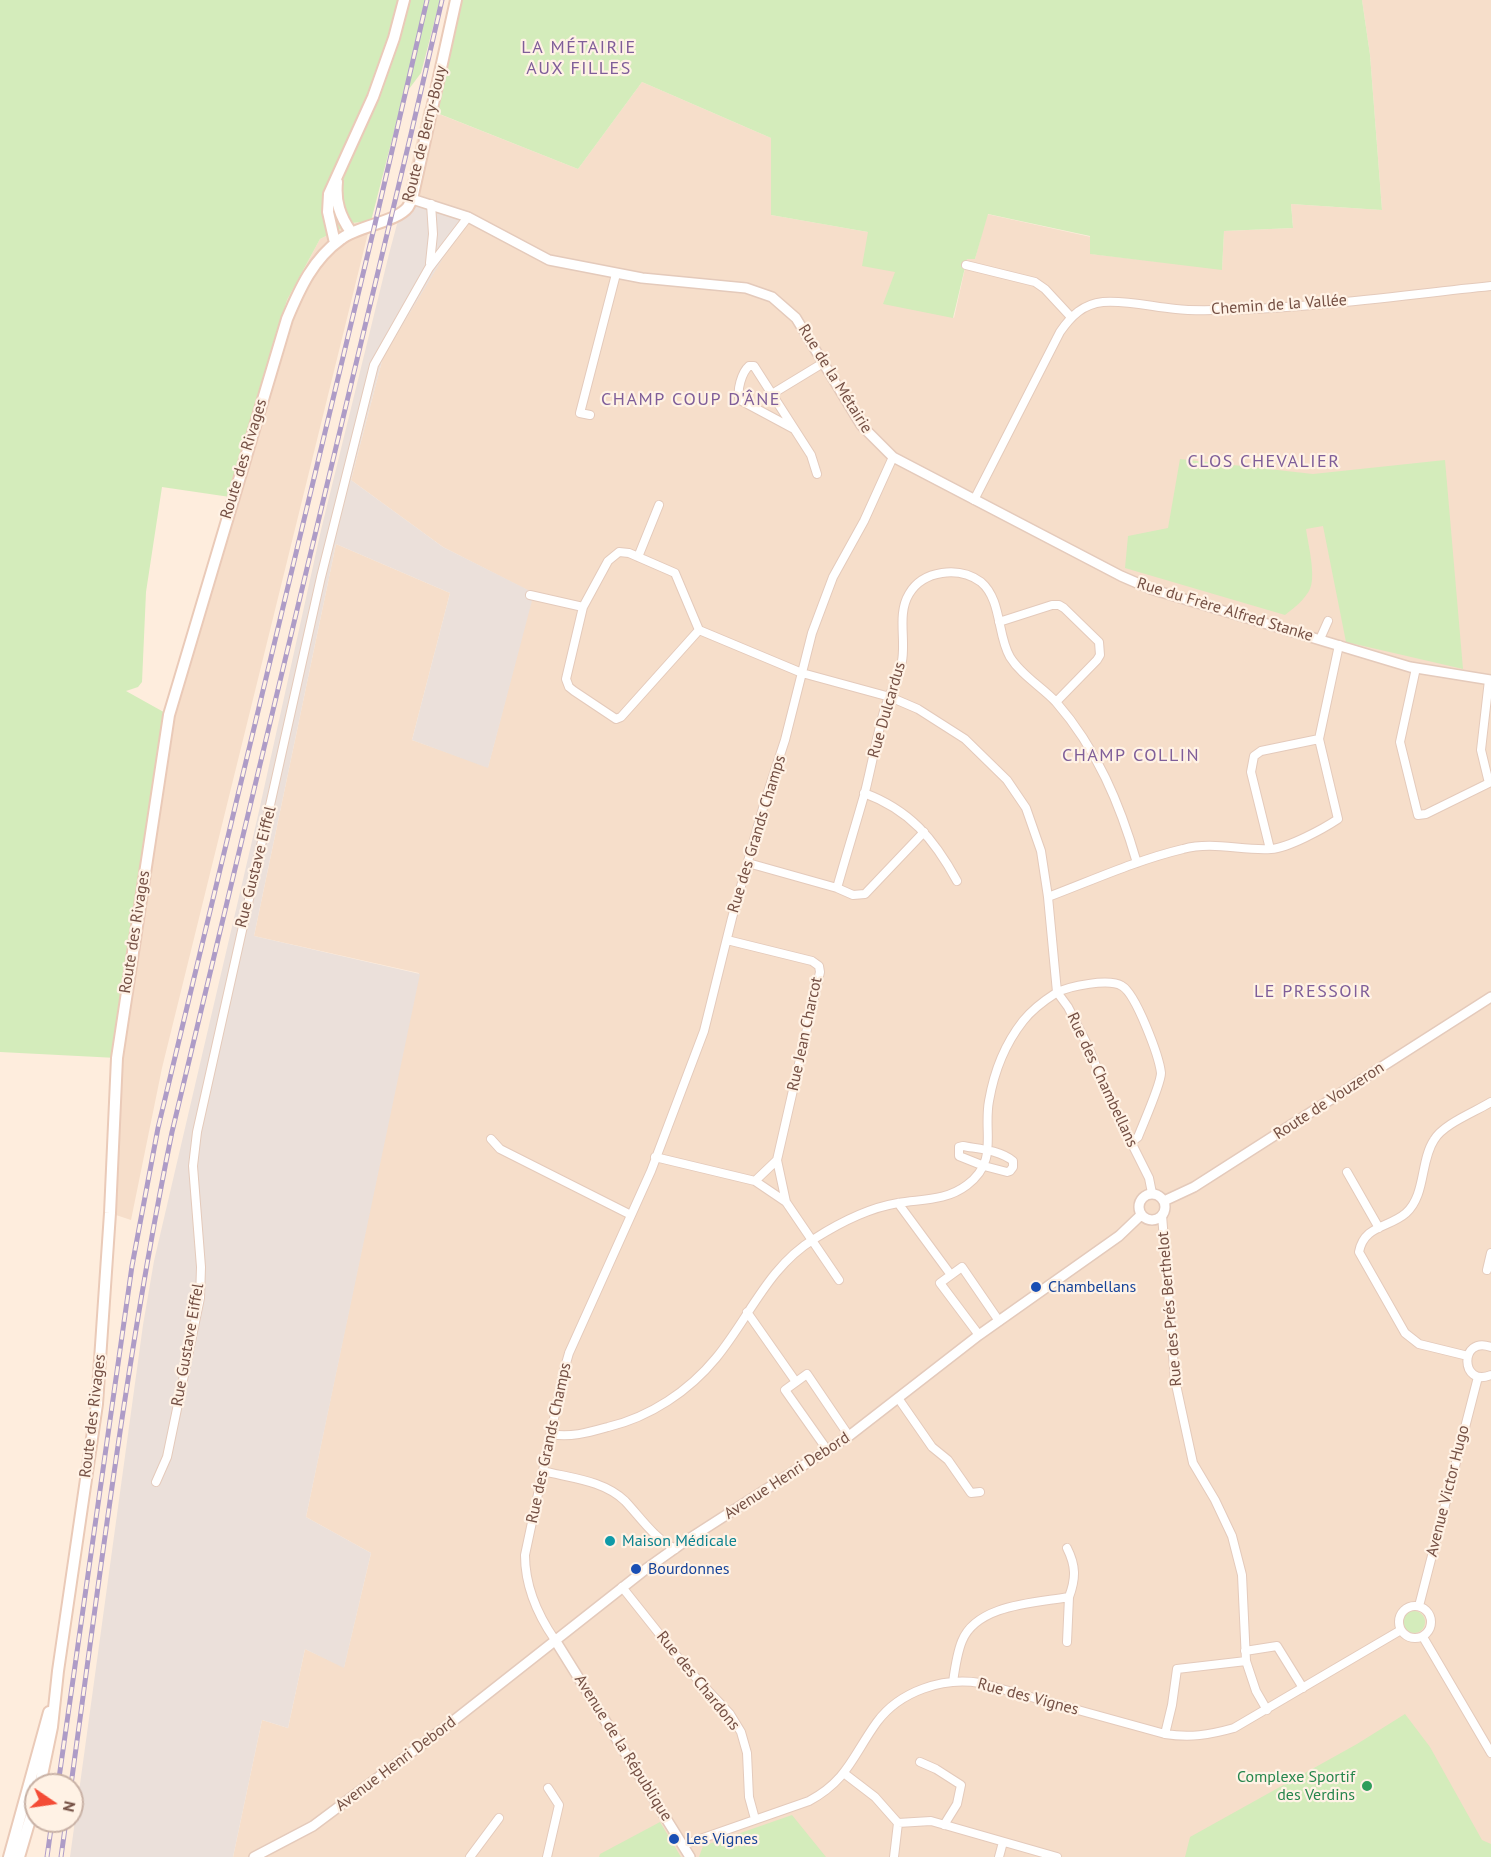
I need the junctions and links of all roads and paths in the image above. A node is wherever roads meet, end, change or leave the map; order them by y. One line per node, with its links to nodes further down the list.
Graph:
1 (404, 0): 3 (main road)
2 (456, 0): 4 (main road, Route de Berry-Bouy)
3 (338, 175): 7 (main road); 8 (main road)
4 (412, 199): 5 (street, Rue de la Métairie); 7 (main road, Route de Berry-Bouy)
5 (431, 204): 6 (street, Rue de la Métairie); 10 (street, Rue Gustave Eiffel)
6 (468, 217): 10 (street, Rue Gustave Eiffel); 11 (street, Rue de la Métairie)
7 (351, 232): 8 (main road, Route des Rivages)
8 (335, 243): 97 (main road, Route des Rivages)
9 (966, 265): 13 (street)
10 (429, 268): 84 (street, Rue Gustave Eiffel)
11 (616, 274): 14 (street, Rue de la Métairie); 17 (street)
12 (1491, 286): 13 (street, Chemin de la Vallée)
13 (1071, 317): 22 (street, Chemin de la Vallée)
14 (824, 363): 15 (street); 20 (street, Rue de la Métairie)
15 (772, 394): 16 (street); 18 (street)
16 (783, 411): 18 (street); 19 (street)
17 (590, 415)
18 (774, 418): 19 (street)
19 (794, 429): 21 (street)
20 (893, 456): 22 (street, Rue de la Métairie); 33 (street, Rue des Grands Champs)
21 (817, 474)
22 (974, 500): 30 (street, Rue du Frère Alfred Stanke)
23 (659, 505): 24 (street)
24 (638, 556): 26 (street); 29 (street)
25 (530, 595): 26 (street)
26 (583, 607): 29 (street)
27 (1328, 621): 30 (street)
28 (999, 622): 35 (street, Rue Dulcardus); 36 (street, Rue Dulcardus); 36 (street)
29 (699, 630): 33 (street, Rue des Chambellans)
30 (1320, 639): 31 (street, Rue du Frère Alfred Stanke)
31 (1339, 645): 32 (street, Rue du Frère Alfred Stanke); 37 (street)
32 (1416, 668): 34 (street, Rue du Frère Alfred Stanke); 34 (street)
33 (802, 673): 35 (street, Rue des Chambellans); 41 (street, Rue des Grands Champs)
34 (1490, 680)
35 (890, 697): 38 (street, Rue Dulcardus); 45 (street, Rue des Chambellans)
36 (1056, 702): 42 (street, Rue Dulcardus)
37 (1319, 739): 40 (street); 40 (street)
38 (864, 793): 39 (street); 44 (street, Rue Dulcardus)
39 (924, 832): 43 (street); 44 (street)
40 (1270, 849): 42 (street)
41 (748, 863): 44 (street); 46 (street, Rue des Grands Champs)
42 (1137, 863): 45 (street)
43 (957, 880)
44 (837, 888)
45 (1048, 897): 47 (street, Rue des Chambellans)
46 (727, 940): 53 (street, Rue des Grands Champs); 54 (street, Rue Jean Charcot)
47 (1058, 992): 51 (street, Rue des Chambellans); 51 (street); 52 (street)
48 (1491, 997): 59 (street, Route de Vouzeron)
49 (1491, 1102): 65 (street)
50 (491, 1139): 62 (street)
51 (1130, 1143): 58 (street, Rue des Chambellans)
52 (989, 1151): 55 (street); 55 (street); 55 (street)
53 (655, 1156): 57 (street, Rue Jean Charcot); 62 (street, Rue des Grands Champs)
54 (777, 1161): 57 (street); 60 (street, Rue Jean Charcot)
55 (984, 1166): 61 (street)
56 (1347, 1172): 65 (street)
57 (755, 1180): 60 (street, Rue Jean Charcot)
58 (1152, 1193): 59 (street); 63 (street)
59 (1164, 1201): 64 (street)
60 (786, 1202): 66 (street, Rue Jean Charcot)
61 (898, 1203): 66 (street); 69 (street)
62 (631, 1215): 80 (street, Rue des Grands Champs)
63 (1141, 1215): 64 (street); 72 (street, Avenue Henri Debord)
64 (1162, 1215): 95 (street, Rue des Prés Berthelot)
65 (1379, 1228): 75 (street)
66 (812, 1239): 70 (street, Rue Jean Charcot); 71 (street)
67 (1491, 1253): 68 (street)
68 (1487, 1270)
69 (951, 1275): 72 (street); 73 (street)
70 (839, 1281)
71 (747, 1312): 78 (street); 80 (street)
72 (999, 1321): 73 (street, Avenue Henri Debord)
73 (979, 1335): 79 (street, Avenue Henri Debord)
74 (1491, 1347): 75 (street)
75 (1468, 1356): 77 (street)
76 (1491, 1375): 77 (street)
77 (1478, 1377): 90 (street, Avenue Victor Hugo)
78 (796, 1382): 81 (street); 82 (street)
79 (898, 1398): 81 (street, Avenue Henri Debord); 85 (street)
80 (551, 1434): 83 (street, Rue des Grands Champs)
81 (849, 1436): 82 (street, Avenue Henri Debord)
82 (828, 1451): 87 (street, Avenue Henri Debord)
83 (543, 1471): 87 (street); 93 (street, Rue des Grands Champs)
84 (156, 1482)
85 (980, 1492)
86 (1067, 1548): 89 (street)
87 (675, 1549): 88 (street, Avenue Henri Debord)
88 (622, 1587): 93 (street, Avenue Henri Debord); 108 (street, Rue des Chardons)
89 (1069, 1597): 94 (street); 98 (street)
90 (1419, 1606): 91 (street); 92 (street)
91 (1401, 1630): 92 (street); 99 (street, Rue des Vignes)
92 (1424, 1637): 102 (street)
93 (555, 1640): 113 (street, Avenue de la République); 114 (street, Avenue Henri Debord)
94 (1066, 1642)
95 (1245, 1651): 96 (street, Rue des Prés Berthelot); 99 (street)
96 (1246, 1661): 100 (street, Rue des Prés Berthelot); 101 (street)
97 (58, 1671): 104 (main road); 115 (main road)
98 (952, 1682): 101 (street, Rue des Vignes); 105 (street, Rue des Vignes)
99 (1303, 1688): 100 (street, Rue des Vignes)
100 (1267, 1710): 101 (street, Rue des Vignes)
101 (1165, 1734)
102 (1491, 1753)
103 (920, 1762): 110 (street)
104 (42, 1773)
105 (845, 1774): 108 (street, Rue des Vignes); 109 (street)
106 (548, 1788): 118 (street)
107 (499, 1818): 117 (street)
108 (755, 1820): 113 (street, Rue des Vignes)
109 (898, 1823): 110 (street); 120 (street)
110 (944, 1825): 112 (street)
111 (26, 1833): 116 (main road)
112 (1003, 1842): 121 (street); 122 (street)
113 (683, 1845): 119 (street, Avenue de la République)
114 (257, 1856)
115 (9, 1857)
116 (19, 1857)
117 (470, 1857)
118 (548, 1857)
119 (690, 1857)
120 (894, 1857)
121 (999, 1857)
122 (1057, 1857)

